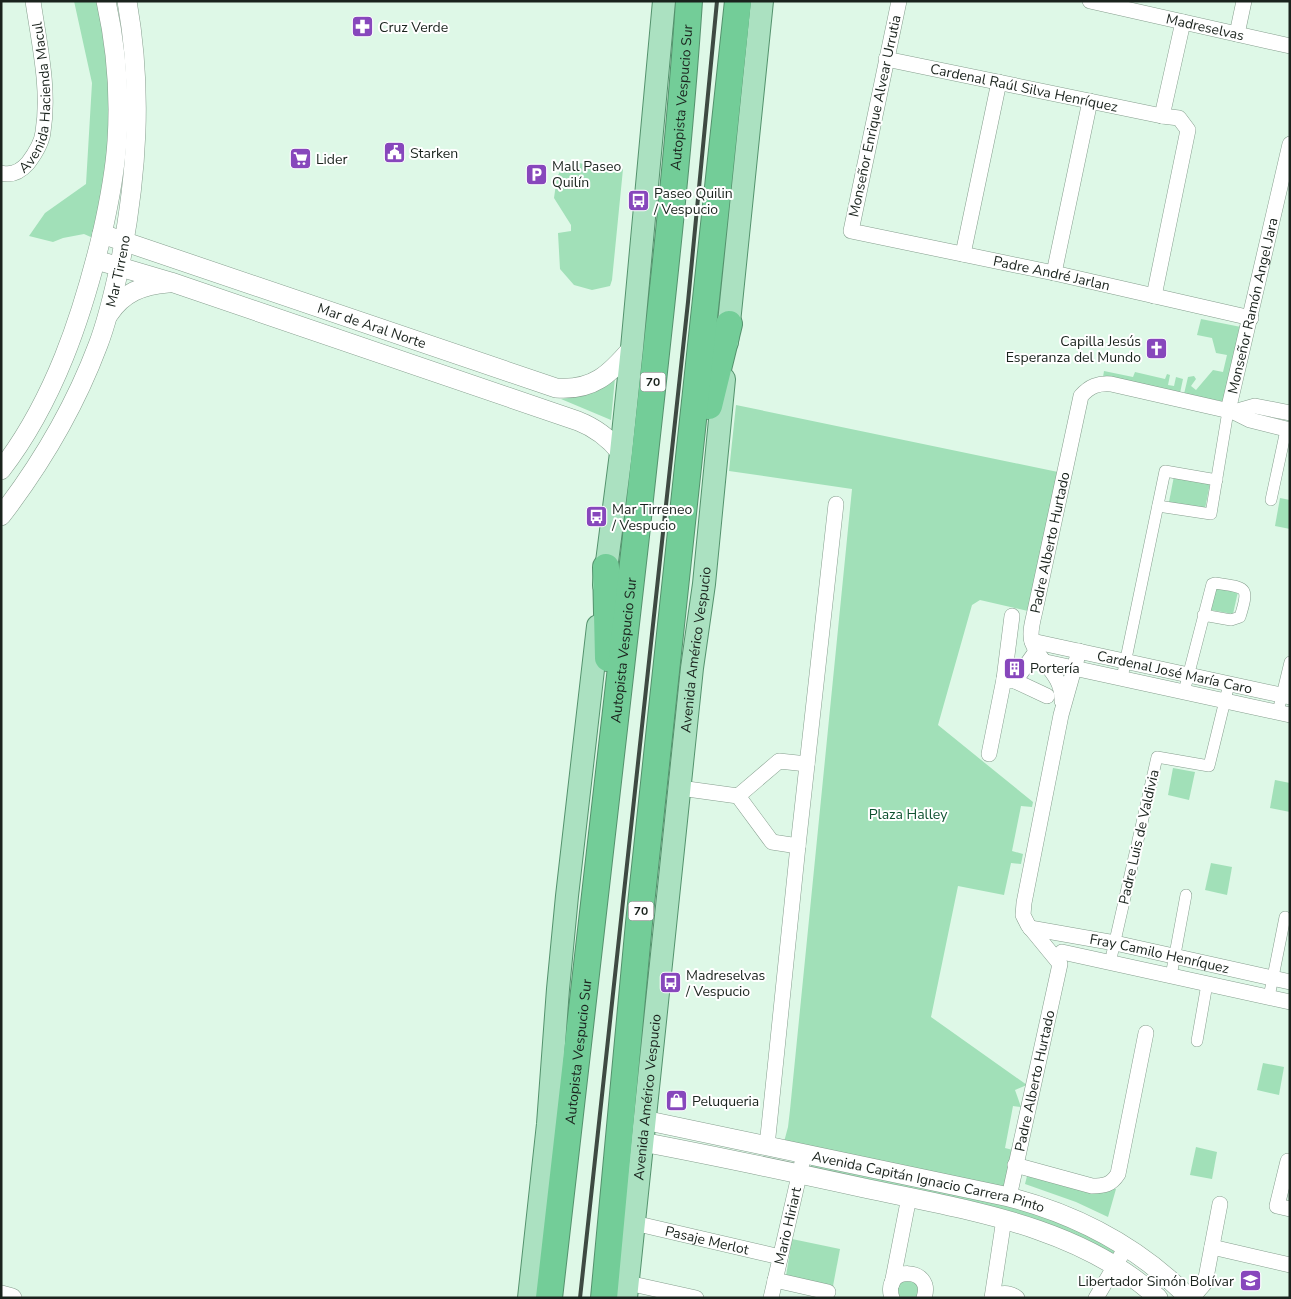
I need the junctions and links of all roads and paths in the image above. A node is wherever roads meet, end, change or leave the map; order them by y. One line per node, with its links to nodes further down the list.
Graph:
1 (33, 1): 19 (street, Avenida Hacienda Macul)
2 (106, 1): 21 (street, Mar Tirreno)
3 (127, 1): 22 (street, Mar Tirreno)
4 (664, 1): 34 (main road)
5 (690, 1): 69 (highway, Autopista Vespucio Sur / 70)
6 (738, 1): 45 (highway, 70)
7 (762, 1): 31 (main road, Avenida Américo Vespucio)
8 (899, 1): 14 (street, Monseñor Enrique Alvear Urrutia)
9 (1244, 1): 12 (street)
10 (1092, 2): 11 (street, Madreselvas)
11 (1183, 22): 12 (street, Madreselvas); 17 (street)
12 (1237, 34): 13 (street, Madreselvas)
13 (1290, 46)
14 (886, 59): 15 (street, Cardenal Raúl Silva Henríquez); 20 (street, Monseñor Enrique Alvear Urrutia)
15 (998, 82): 16 (street, Cardenal Raúl Silva Henríquez); 23 (street)
16 (1090, 101): 17 (street, Cardenal Raúl Silva Henríquez); 26 (street)
17 (1162, 116): 28 (street, Cardenal Raúl Silva Henríquez)
18 (1290, 144): 30 (street, Monseñor Ramón Angel Jara)
19 (1, 173)
20 (851, 231): 23 (street, Padre André Jarlan)
21 (102, 234): 22 (street, Mar de Aral Norte); 24 (street, Mar Tirreno)
22 (124, 242): 25 (street, Mar Tirreno); 32 (street, Mar de Aral Norte)
23 (963, 254): 26 (street, Padre André Jarlan)
24 (96, 260): 25 (street, Mar de Aral Norte); 41 (street, Mar Tirreno)
25 (119, 266): 27 (street, Mar de Aral Norte); 29 (street, Mar Tirreno)
26 (1054, 273): 28 (street, Padre André Jarlan)
27 (171, 282): 29 (street); 33 (street, Mar de Aral Norte)
28 (1154, 296): 30 (street, Padre André Jarlan)
29 (108, 314): 44 (street, Mar Tirreno)
30 (1251, 318): 37 (street, Monseñor Ramón Angel Jara)
31 (729, 324): 45 (highway); 71 (main road, Avenida Américo Vespucio)
32 (370, 326): 33 (street); 35 (street, Mar de Aral Norte)
33 (363, 348): 36 (street, Mar de Aral Norte)
34 (632, 348): 35 (street, Mar de Aral Norte); 40 (main road)
35 (524, 378): 36 (street)
36 (514, 400): 40 (street, Mar de Aral Norte)
37 (1231, 411): 38 (street); 39 (street); 43 (street); 53 (street, Padre Alberto Hurtado)
38 (1290, 413)
39 (1288, 430): 46 (street)
40 (621, 453): 50 (main road)
41 (1, 470)
42 (1, 477): 44 (street)
43 (1217, 480): 48 (street); 48 (street)
44 (19, 493): 49 (street, Mar Tirreno)
45 (686, 494): 115 (highway, 70)
46 (1271, 500)
47 (836, 504): 70 (street)
48 (1158, 506): 55 (street)
49 (1, 516)
50 (606, 567): 69 (highway); 113 (main road)
51 (1012, 616): 60 (street)
52 (1203, 616): 58 (street)
53 (1038, 651): 54 (street, Cardenal José María Caro); 57 (street, Cardenal José María Caro); 60 (street); 67 (street)
54 (1079, 651): 55 (street, Cardenal José María Caro); 57 (street)
55 (1126, 662): 58 (street, Cardenal José María Caro); 59 (street)
56 (1290, 662): 64 (street)
57 (1074, 668): 59 (street, Cardenal José María Caro); 67 (street)
58 (1188, 675): 61 (street, Cardenal José María Caro); 62 (street)
59 (1122, 678): 62 (street, Cardenal José María Caro)
60 (1009, 680): 63 (street); 68 (street)
61 (1229, 684): 64 (street, Cardenal José María Caro); 65 (street, Padre Luis de Valdivia)
62 (1184, 692): 65 (street, Cardenal José María Caro)
63 (1047, 696)
64 (1286, 696): 66 (street)
65 (1224, 700): 66 (street, Cardenal José María Caro); 78 (street, Padre Luis de Valdivia)
66 (1284, 713)
67 (1062, 715): 76 (street)
68 (989, 754)
69 (611, 762): 113 (highway, Autopista Vespucio Sur / 70)
70 (807, 764): 72 (street); 73 (street)
71 (680, 788): 72 (street); 90 (main road, Avenida Américo Vespucio)
72 (738, 796): 73 (street)
73 (798, 846): 92 (street)
74 (1186, 895): 79 (street)
75 (1285, 917): 83 (street)
76 (1030, 928): 77 (street, Fray Camilo Henríquez); 80 (street)
77 (1065, 933): 78 (street, Fray Camilo Henríquez); 80 (street, Padre Alberto Hurtado)
78 (1115, 943): 79 (street, Fray Camilo Henríquez); 81 (street, Padre Luis de Valdivia)
79 (1174, 956): 82 (street); 83 (street, Fray Camilo Henríquez)
80 (1061, 958): 81 (street, Fray Camilo Henríquez); 95 (street, Padre Alberto Hurtado)
81 (1110, 963): 82 (street, Fray Camilo Henríquez)
82 (1171, 976): 85 (street, Fray Camilo Henríquez)
83 (1273, 978): 84 (street, Fray Camilo Henríquez); 86 (street)
84 (1290, 982)
85 (1207, 984): 86 (street, Fray Camilo Henríquez); 89 (street)
86 (1269, 997): 87 (street, Fray Camilo Henríquez)
87 (1290, 1002)
88 (1146, 1032): 95 (street)
89 (1197, 1041)
90 (644, 1120): 91 (main road, Avenida Américo Vespucio); 92 (street, Avenida Capitán Ignacio Carrera Pinto)
91 (642, 1142): 96 (street, Avenida Capitán Ignacio Carrera Pinto); 102 (main road, Avenida Américo Vespucio)
92 (767, 1146): 93 (street, Avenida Capitán Ignacio Carrera Pinto)
93 (804, 1154): 96 (street, Mario Hiriart); 98 (street, Avenida Capitán Ignacio Carrera Pinto)
94 (1288, 1161): 100 (street)
95 (1015, 1165): 98 (street, Padre Alberto Hurtado)
96 (800, 1174): 97 (street, Avenida Capitán Ignacio Carrera Pinto); 105 (street, Mario Hiriart)
97 (909, 1197): 101 (street, Avenida Capitán Ignacio Carrera Pinto); 110 (street)
98 (1009, 1197): 103 (street, Avenida Capitán Ignacio Carrera Pinto)
99 (1220, 1204): 104 (street)
100 (1290, 1208)
101 (1004, 1219): 106 (street, Avenida Capitán Ignacio Carrera Pinto); 119 (street)
102 (634, 1223): 105 (street, Pasaje Merlot); 109 (main road, Avenida Américo Vespucio)
103 (1126, 1247): 106 (street); 123 (street, Avenida Capitán Ignacio Carrera Pinto)
104 (1212, 1247): 107 (street); 123 (street)
105 (780, 1257): 108 (street, Mario Hiriart)
106 (1114, 1265): 121 (street); 122 (street, Avenida Capitán Ignacio Carrera Pinto)
107 (1290, 1265)
108 (775, 1280): 111 (street); 117 (street, Mario Hiriart)
109 (627, 1290): 116 (street)
110 (892, 1291): 118 (street)
111 (828, 1292)
112 (1, 1294): 114 (street)
113 (533, 1296)
114 (12, 1298)
115 (604, 1298)
116 (696, 1298)
117 (771, 1298)
118 (924, 1298)
119 (992, 1298): 120 (street)
120 (1017, 1298)
121 (1096, 1298)
122 (1158, 1298)
123 (1190, 1298)

